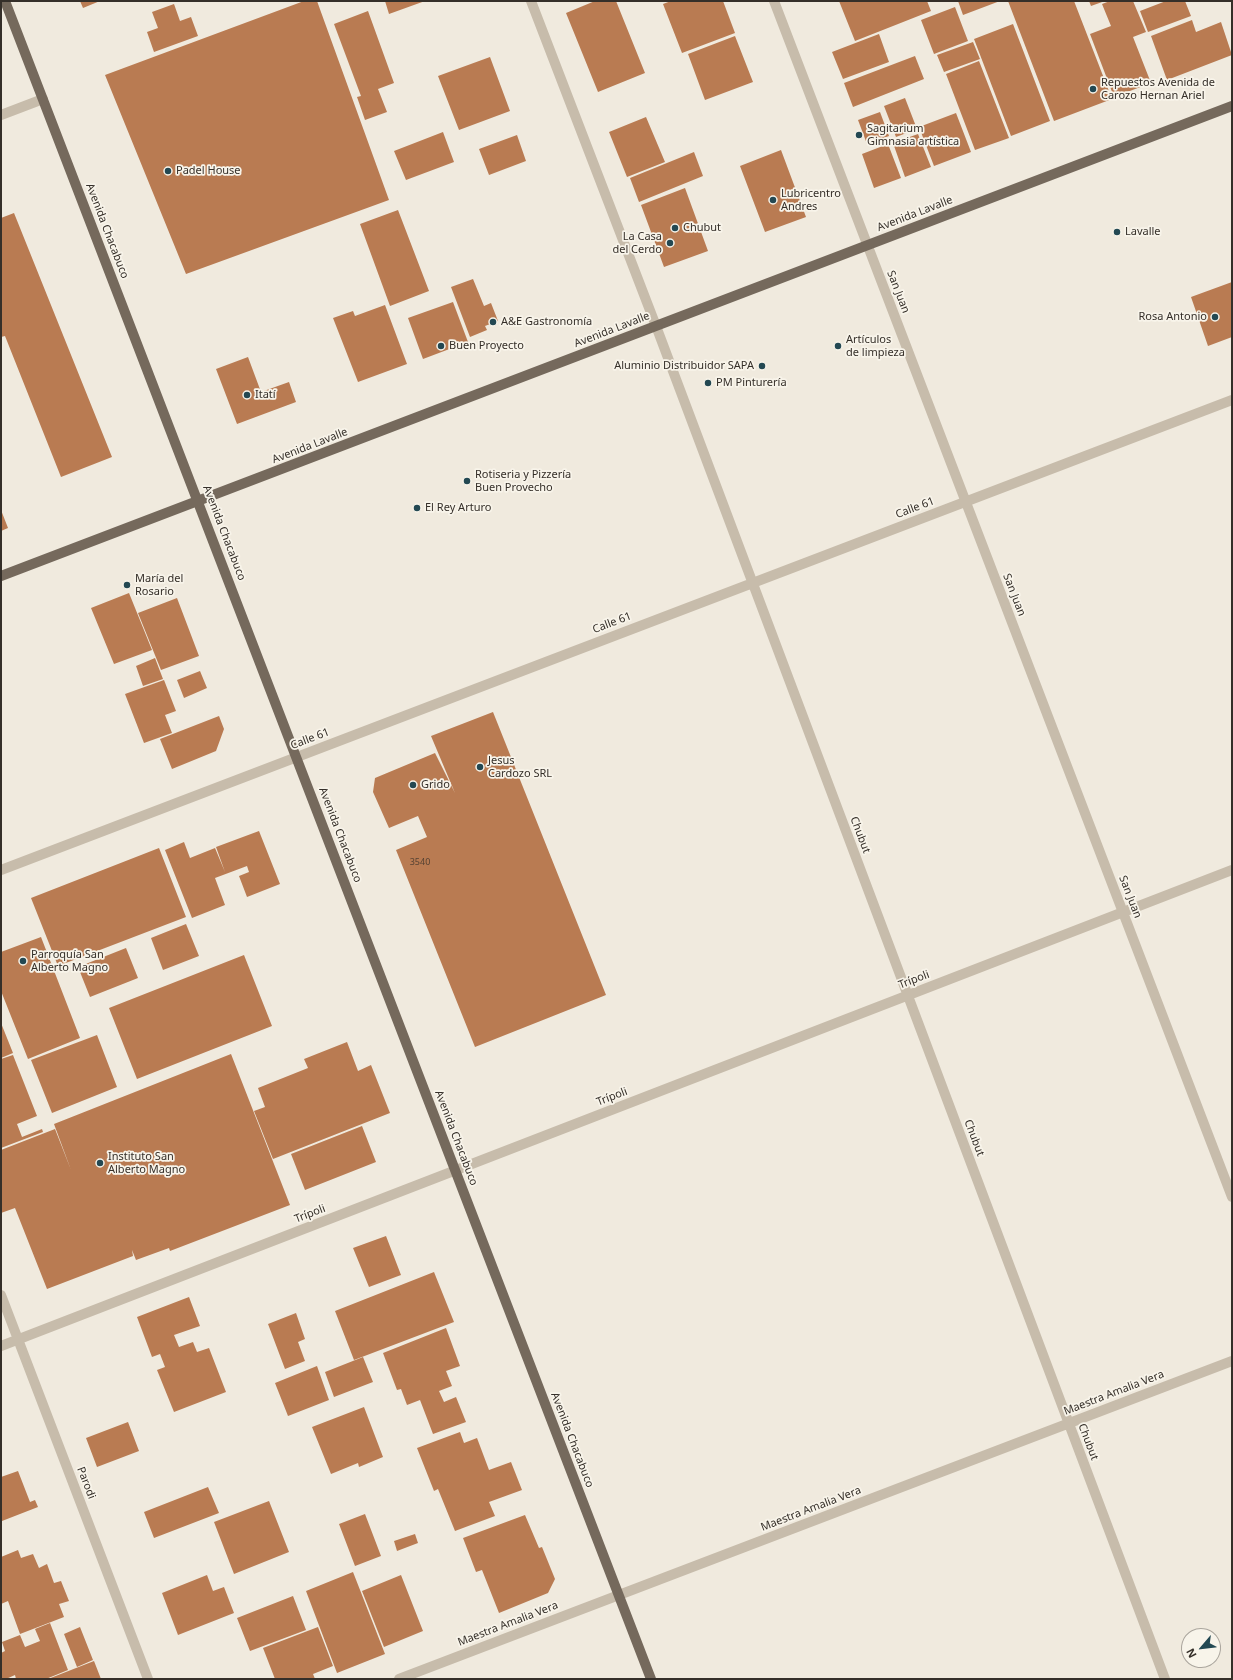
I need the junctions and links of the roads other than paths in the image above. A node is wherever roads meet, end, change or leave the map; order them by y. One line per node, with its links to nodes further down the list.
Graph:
1 (5, 1): 4 (main road, Avenida Chacabuco)
2 (531, 1): 8 (street, Chubut)
3 (774, 1): 7 (street, San Juan)
4 (43, 99): 6 (street); 10 (main road, Avenida Chacabuco)
5 (1232, 106): 7 (main road, Avenida Lavalle)
6 (1, 115)
7 (867, 245): 8 (main road, Avenida Lavalle); 11 (street, San Juan)
8 (656, 326): 10 (main road, Avenida Lavalle); 13 (street, Chubut)
9 (1232, 400): 11 (street, Calle 61)
10 (198, 501): 12 (main road, Avenida Lavalle); 14 (main road, Avenida Chacabuco)
11 (965, 501): 13 (street, Calle 61); 17 (street, San Juan)
12 (1, 576)
13 (752, 582): 14 (street, Calle 61); 18 (street, Chubut)
14 (297, 757): 15 (street, Calle 61); 19 (main road, Avenida Chacabuco)
15 (1, 870)
16 (1232, 870): 17 (street, Trípoli)
17 (1123, 912): 18 (street, Trípoli); 20 (street, San Juan)
18 (908, 996): 19 (street, Trípoli); 25 (street, Chubut)
19 (456, 1171): 22 (street, Trípoli); 26 (main road, Avenida Chacabuco)
20 (1232, 1197)
21 (1, 1295): 22 (street, Parodi)
22 (18, 1340): 23 (street, Trípoli); 27 (street, Parodi)
23 (1, 1346)
24 (1232, 1361): 25 (street, Maestra Amalia Vera)
25 (1068, 1423): 26 (street, Maestra Amalia Vera); 30 (street, Chubut)
26 (618, 1595): 28 (street, Maestra Amalia Vera); 29 (main road, Avenida Chacabuco)
27 (148, 1679)
28 (399, 1679)
29 (651, 1679)
30 (1165, 1679)

